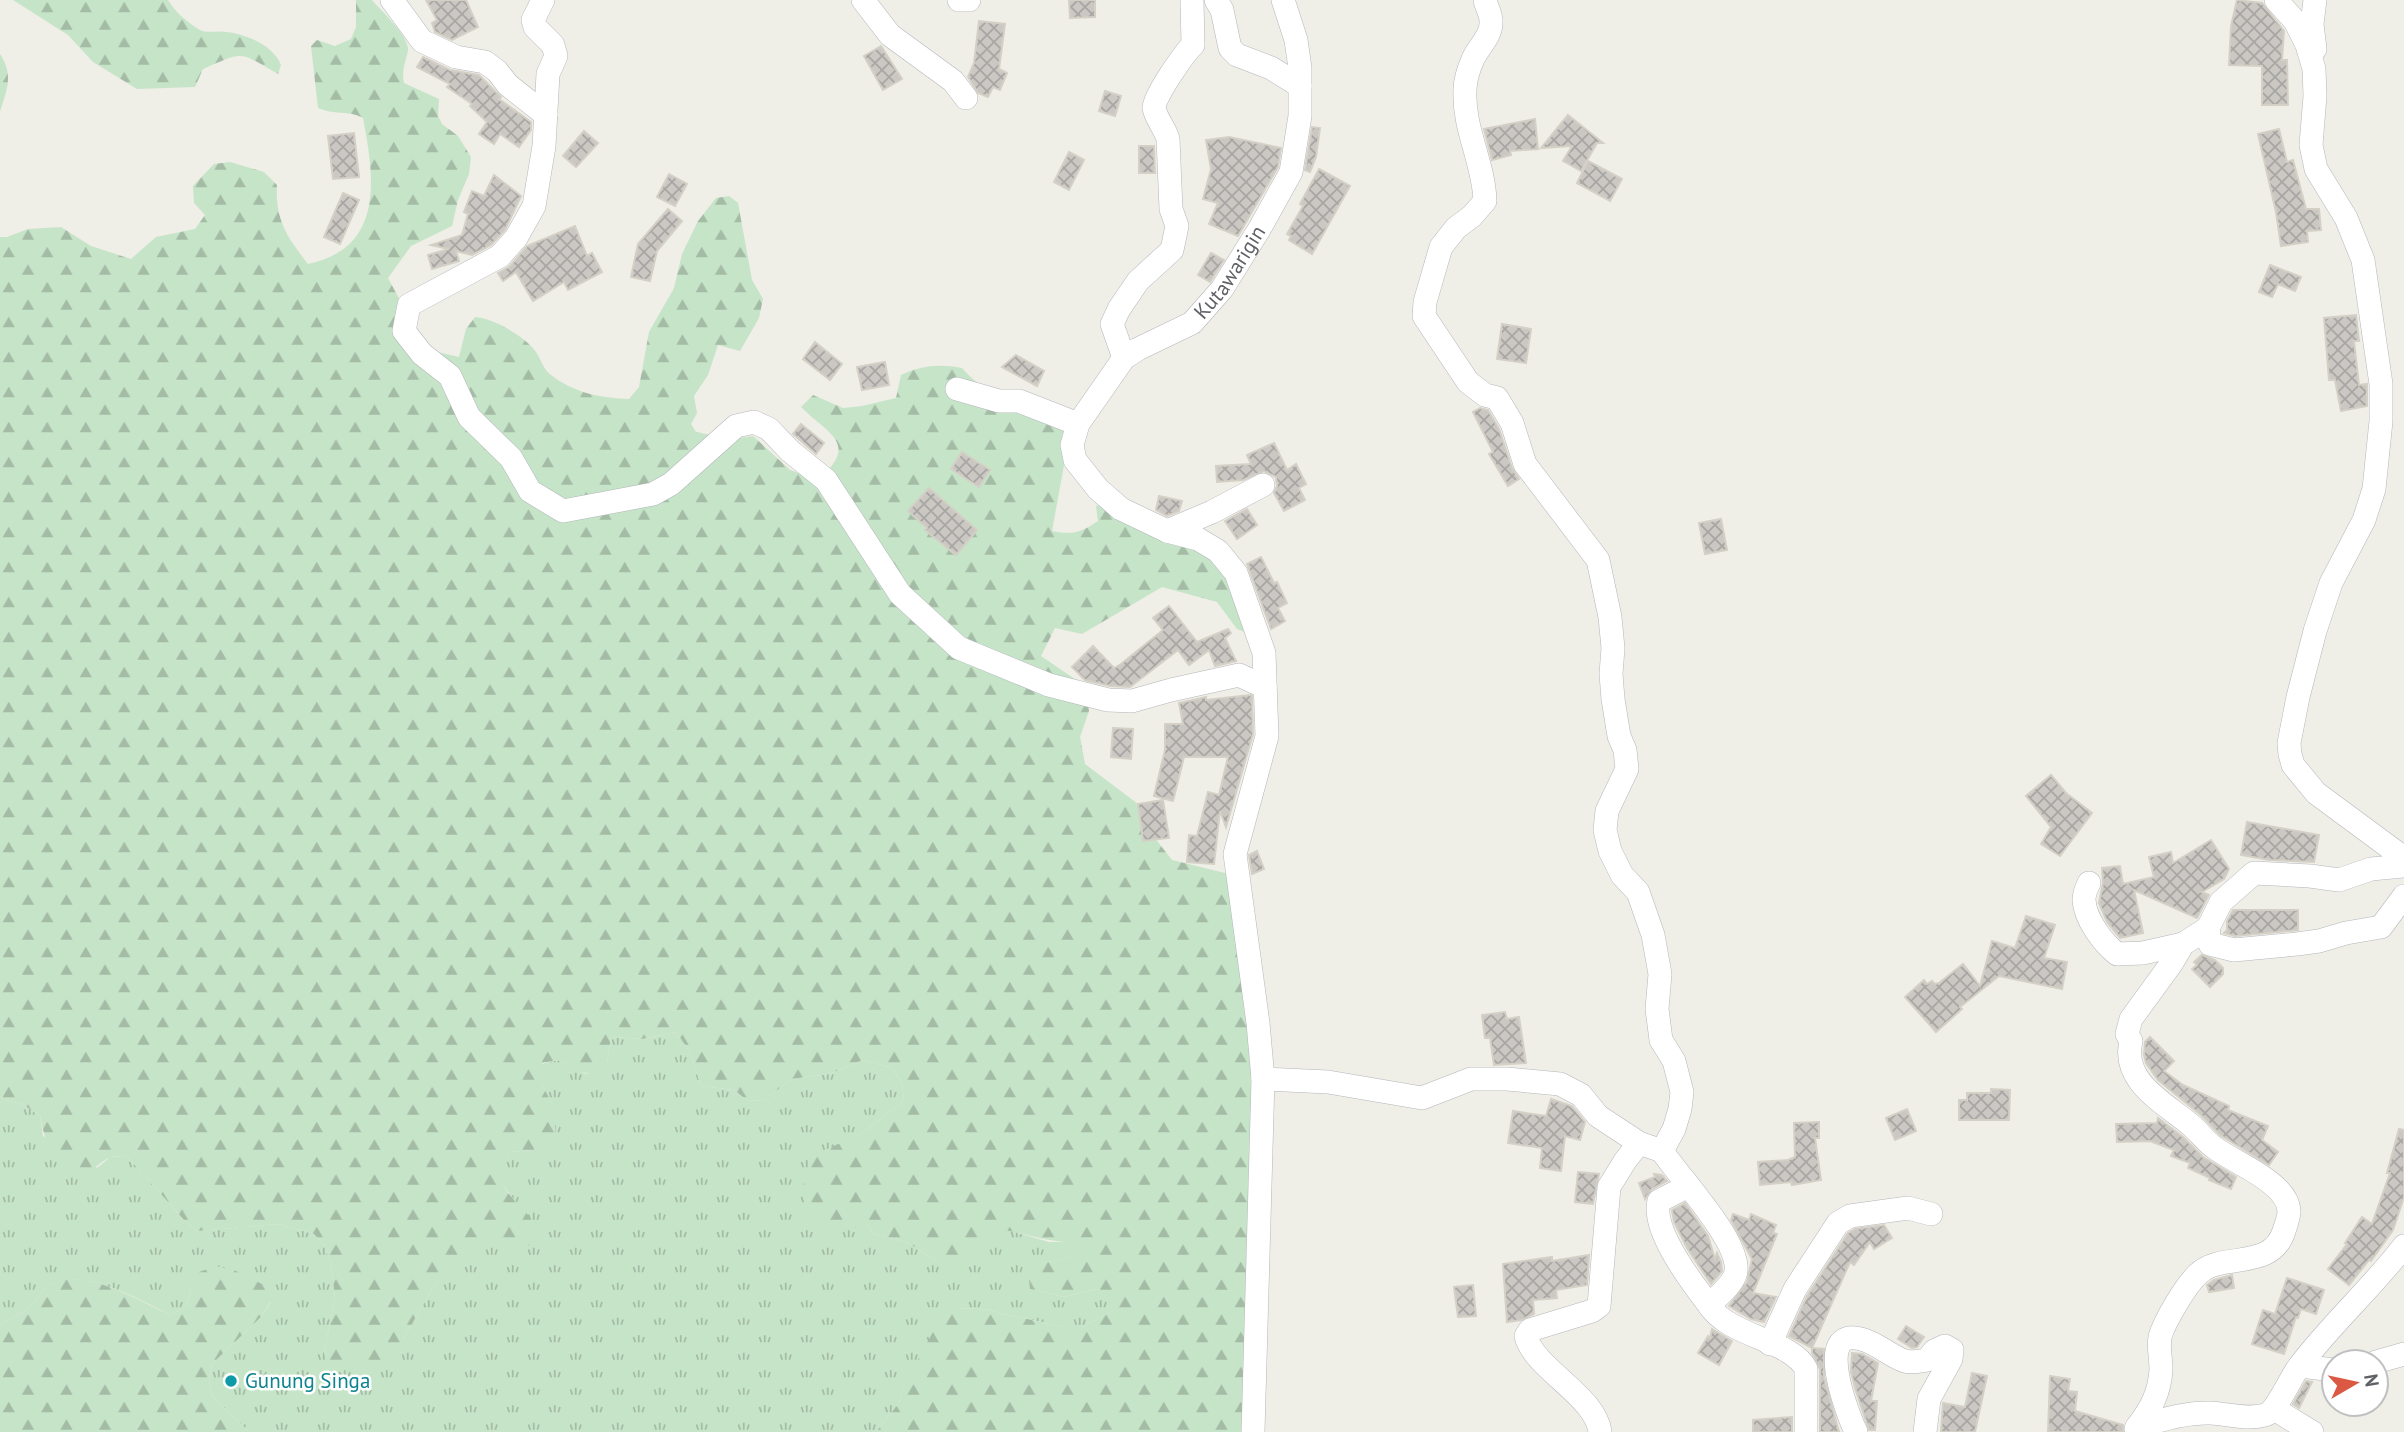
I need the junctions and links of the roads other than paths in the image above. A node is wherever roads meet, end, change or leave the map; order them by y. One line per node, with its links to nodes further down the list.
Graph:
1 (392, 0): 15 (street)
2 (543, 0): 15 (street)
3 (863, 0): 14 (street)
4 (959, 0): 5 (street)
5 (970, 0)
6 (1192, 0): 16 (street)
7 (1216, 0): 13 (street)
8 (1283, 0): 13 (street, Kutawarigin)
9 (1485, 0): 30 (street)
10 (2276, 0): 12 (street)
11 (2315, 0): 12 (street)
12 (2314, 69): 22 (street)
13 (1300, 86): 16 (street, Kutawarigin)
14 (966, 98)
15 (546, 115): 21 (street)
16 (1124, 358): 18 (street, Kutawarigin)
17 (957, 389): 18 (street)
18 (1078, 424): 20 (street, Kutawarigin)
19 (1263, 485): 20 (street)
20 (1167, 531): 21 (street, Kutawarigin)
21 (1265, 687): 28 (street, Kutawarigin)
22 (2404, 858)
23 (2404, 866): 26 (street)
24 (2089, 883): 27 (street)
25 (2404, 896): 26 (street)
26 (2208, 928): 27 (street)
27 (2183, 944): 40 (street)
28 (1263, 1079): 29 (street); 41 (street, Kutawarigin)
29 (1639, 1143): 30 (street); 42 (street)
30 (1662, 1151): 31 (street)
31 (1688, 1186): 34 (street); 34 (street)
32 (1931, 1214): 35 (street)
33 (2404, 1246): 36 (street)
34 (1709, 1305): 35 (street)
35 (1770, 1344): 43 (street)
36 (2300, 1366): 37 (street); 38 (street)
37 (2320, 1368)
38 (2274, 1409): 39 (street); 46 (street)
39 (2221, 1423): 40 (street)
40 (2136, 1429)
41 (1253, 1432)
42 (1600, 1432)
43 (1806, 1432)
44 (1856, 1432): 45 (street)
45 (1925, 1432)
46 (2312, 1432)

